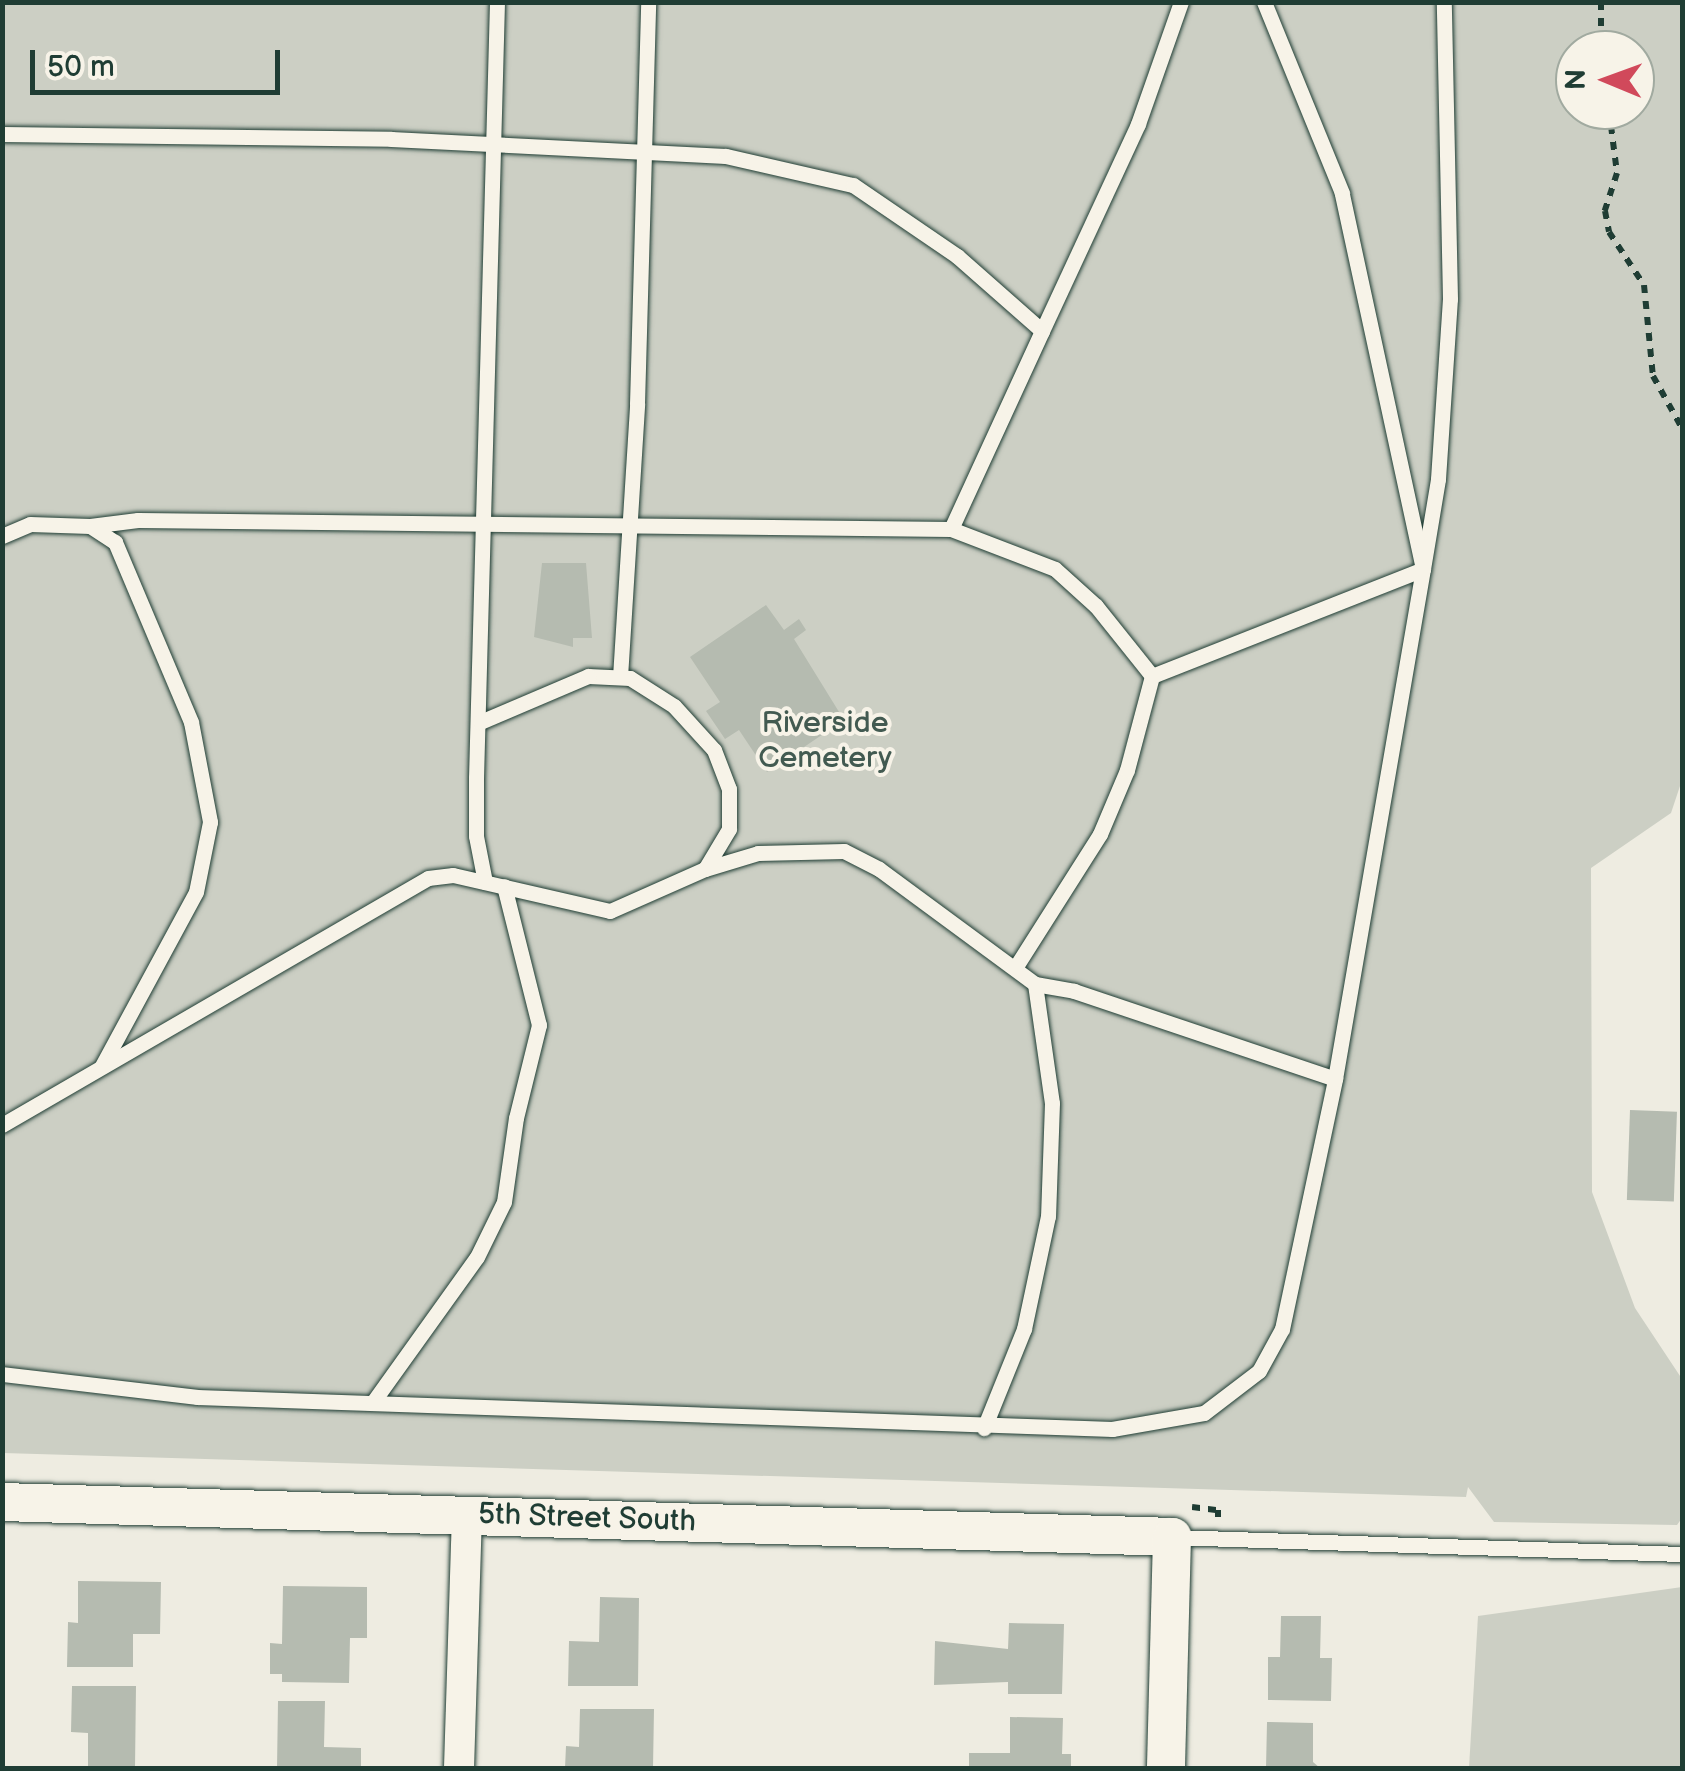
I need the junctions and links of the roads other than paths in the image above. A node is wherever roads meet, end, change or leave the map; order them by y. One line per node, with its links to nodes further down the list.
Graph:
1 (497, 2): 7 (lane)
2 (648, 2): 8 (lane)
3 (1181, 2): 9 (lane)
4 (1264, 2): 17 (lane)
5 (1444, 2): 17 (lane)
6 (2, 134): 7 (lane)
7 (493, 144): 8 (lane); 12 (lane)
8 (643, 152): 9 (lane); 14 (lane)
9 (1042, 331): 15 (lane)
10 (2, 521): 11 (lane)
11 (30, 524): 13 (lane); 16 (lane)
12 (483, 524): 13 (lane); 14 (lane); 20 (lane)
13 (90, 526): 26 (lane)
14 (631, 526): 15 (lane); 19 (lane)
15 (951, 529): 18 (lane)
16 (2, 536)
17 (1423, 569): 18 (lane); 27 (lane)
18 (1152, 676): 24 (lane)
19 (620, 677): 20 (lane); 21 (lane)
20 (480, 722): 22 (lane)
21 (705, 869): 23 (lane); 24 (lane)
22 (485, 882): 23 (lane); 26 (lane)
23 (504, 886): 30 (lane)
24 (1015, 968): 25 (lane)
25 (1036, 984): 27 (lane); 31 (lane)
26 (101, 1067): 28 (lane)
27 (1335, 1079): 31 (lane)
28 (2, 1125)
29 (2, 1374): 30 (lane)
30 (373, 1402): 31 (lane)
31 (984, 1428)
32 (2, 1502): 33 (street, 5th Street South)
33 (466, 1514): 34 (street, 5th Street South); 36 (street)
34 (1172, 1537): 35 (lane); 37 (street)
35 (1682, 1554)
36 (459, 1768)
37 (1166, 1768)

